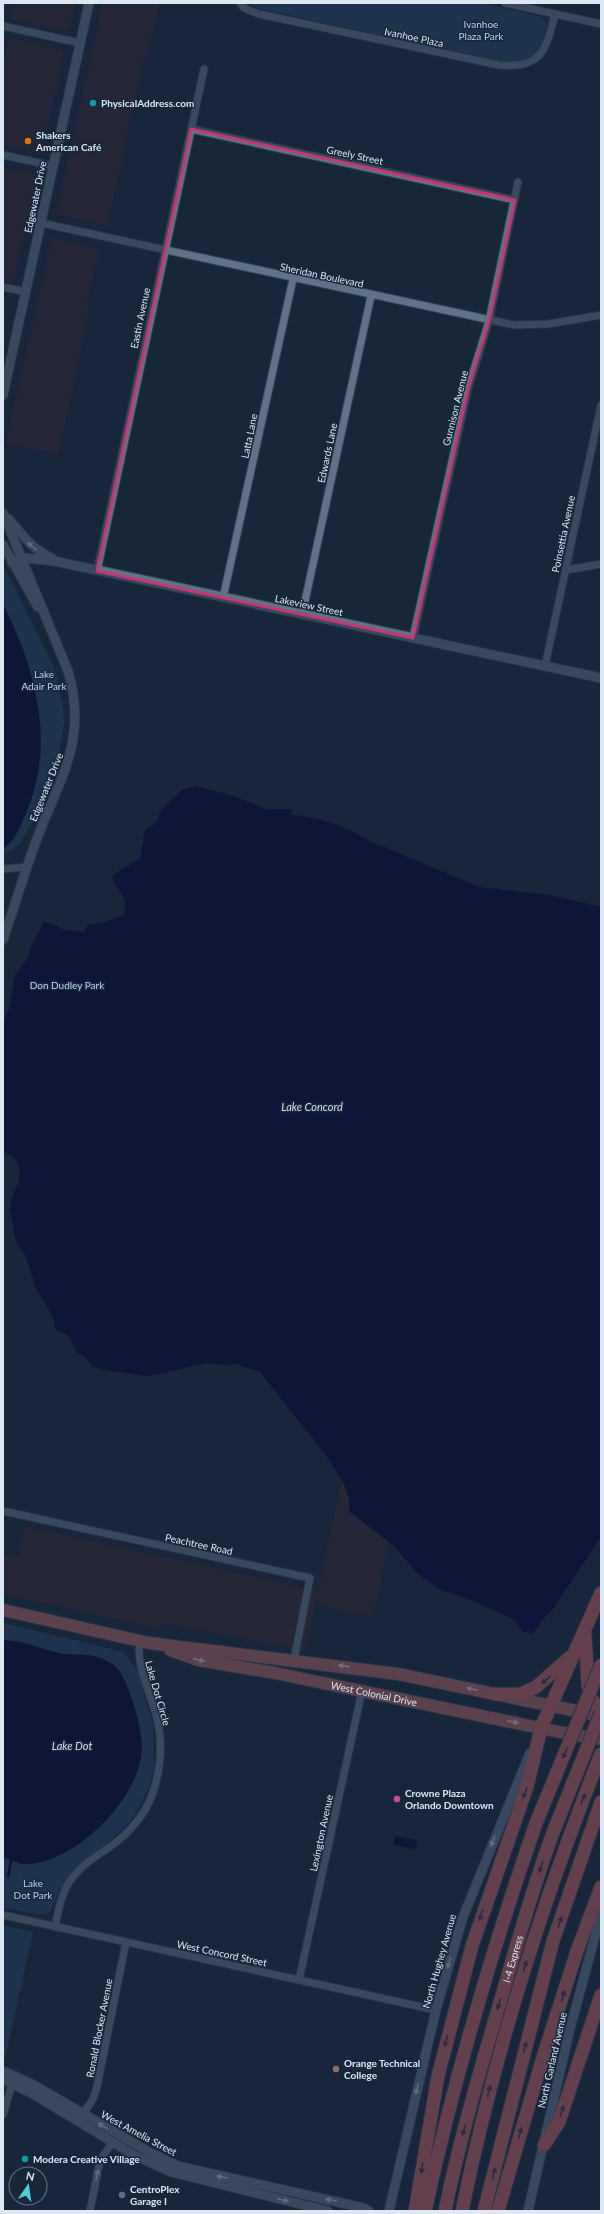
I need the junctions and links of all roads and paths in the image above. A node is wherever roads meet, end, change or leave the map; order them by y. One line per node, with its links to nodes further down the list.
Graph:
1 (89, 3): 7 (street, Edgewater Drive)
2 (240, 3): 4 (street, Ivanhoe Plaza)
3 (505, 3): 4 (street)
4 (555, 14): 5 (street)
5 (601, 24)
6 (3, 26): 7 (street)
7 (80, 43): 11 (street, Edgewater Drive)
8 (204, 69): 9 (street, Eastin Avenue)
9 (191, 129): 13 (street, Greely Street); 15 (street, Eastin Avenue)
10 (3, 155): 11 (street)
11 (53, 166): 14 (street, Edgewater Drive)
12 (518, 182): 13 (street, Gunnison Avenue)
13 (515, 200): 21 (street, Gunnison Avenue)
14 (41, 223): 15 (street, Sheridan Boulevard); 18 (street, Edgewater Drive)
15 (164, 251): 16 (street, Sheridan Boulevard); 31 (street, Eastin Avenue)
16 (294, 279): 19 (street, Sheridan Boulevard); 32 (street, Latta Lane)
17 (3, 287): 18 (street)
18 (26, 292): 22 (street, Edgewater Drive)
19 (371, 296): 21 (street, Sheridan Boulevard); 33 (street, Edwards Lane)
20 (601, 315): 21 (street, Sheridan Boulevard)
21 (489, 321): 35 (street, Gunnison Avenue)
22 (3, 395)
23 (601, 405): 30 (street, Poinsettia Avenue)
24 (3, 512): 26 (street, Edgewater Drive); 28 (street, one-way to 24)
25 (3, 545): 27 (street, Edgewater Drive)
26 (22, 559): 27 (street, Lakeview Street); 28 (street, Lakeview Street); 34 (street, Edgewater Drive)
27 (12, 563): 34 (street, Edgewater Drive)
28 (66, 564): 31 (street, Lakeview Street)
29 (601, 564): 30 (street)
30 (566, 570): 36 (street, Poinsettia Avenue)
31 (97, 571): 32 (street, Lakeview Street)
32 (224, 598): 33 (street, Lakeview Street)
33 (302, 615): 35 (street, Lakeview Street)
34 (46, 618): 38 (street, Edgewater Drive)
35 (413, 638): 36 (street, Lakeview Street)
36 (545, 666): 37 (street, Lakeview Street)
37 (601, 678)
38 (26, 868): 39 (street); 40 (street, Edgewater Drive)
39 (3, 869)
40 (3, 940)
41 (3, 1511): 47 (street, Peachtree Road)
42 (601, 1593): 44 (highway)
43 (3, 1610): 45 (highway, West Colonial Drive)
44 (585, 1629): 46 (highway); 52 (highway)
45 (144, 1642): 47 (highway, West Colonial Drive); 49 (highway, West Colonial Drive, one-way to 49); 60 (street, Lake Dot Circle)
46 (574, 1653): 50 (highway, one-way to 50); 51 (highway)
47 (294, 1660): 50 (highway, West Colonial Drive, one-way to 47)
48 (601, 1665): 74 (highway, one-way to 74, bridge)
49 (362, 1691): 53 (highway, West Colonial Drive, one-way to 53); 62 (street, Lexington Avenue)
50 (494, 1694): 51 (highway, West Colonial Drive)
51 (551, 1706): 52 (highway, West Colonial Drive); 53 (highway)
52 (600, 1715): 75 (highway, I-4 Express, one-way to 75, bridge)
53 (541, 1728): 54 (highway, West Colonial Drive); 64 (street, North Hughey Avenue, one-way to 64); 74 (highway, one-way to 74)
54 (601, 1739)
55 (601, 1754): 80 (highway, I-4 Express, one-way to 55)
56 (601, 1802): 81 (highway, one-way to 56)
57 (601, 1887): 82 (highway, one-way to 57)
58 (601, 1914): 73 (street, North Garland Avenue)
59 (3, 1915): 60 (street, West Concord Street)
60 (55, 1927): 61 (street, West Concord Street)
61 (126, 1942): 62 (street, West Concord Street); 70 (street, Ronald Blocker Avenue)
62 (299, 1980): 64 (street, West Concord Street)
63 (601, 1995): 73 (highway, one-way to 63)
64 (436, 2010): 79 (street, North Hughey Avenue, one-way to 79)
65 (3, 2070): 68 (street, West Amelia Street)
66 (3, 2079): 67 (street, West Amelia Street)
67 (12, 2084): 68 (street); 69 (street, West Amelia Street); 71 (street)
68 (40, 2088): 70 (street, West Amelia Street)
69 (61, 2111): 70 (street); 72 (street, West Amelia Street)
70 (83, 2114): 78 (street, West Amelia Street, one-way to 70)
71 (3, 2115)
72 (113, 2142): 76 (street, one-way to 72); 77 (street, West Amelia Street, one-way to 77)
73 (544, 2145): 83 (street, North Garland Avenue)
74 (421, 2207)
75 (445, 2210)
76 (90, 2211)
77 (328, 2211)
78 (368, 2211)
79 (389, 2211)
80 (462, 2211)
81 (484, 2211)
82 (498, 2211)
83 (528, 2211)

